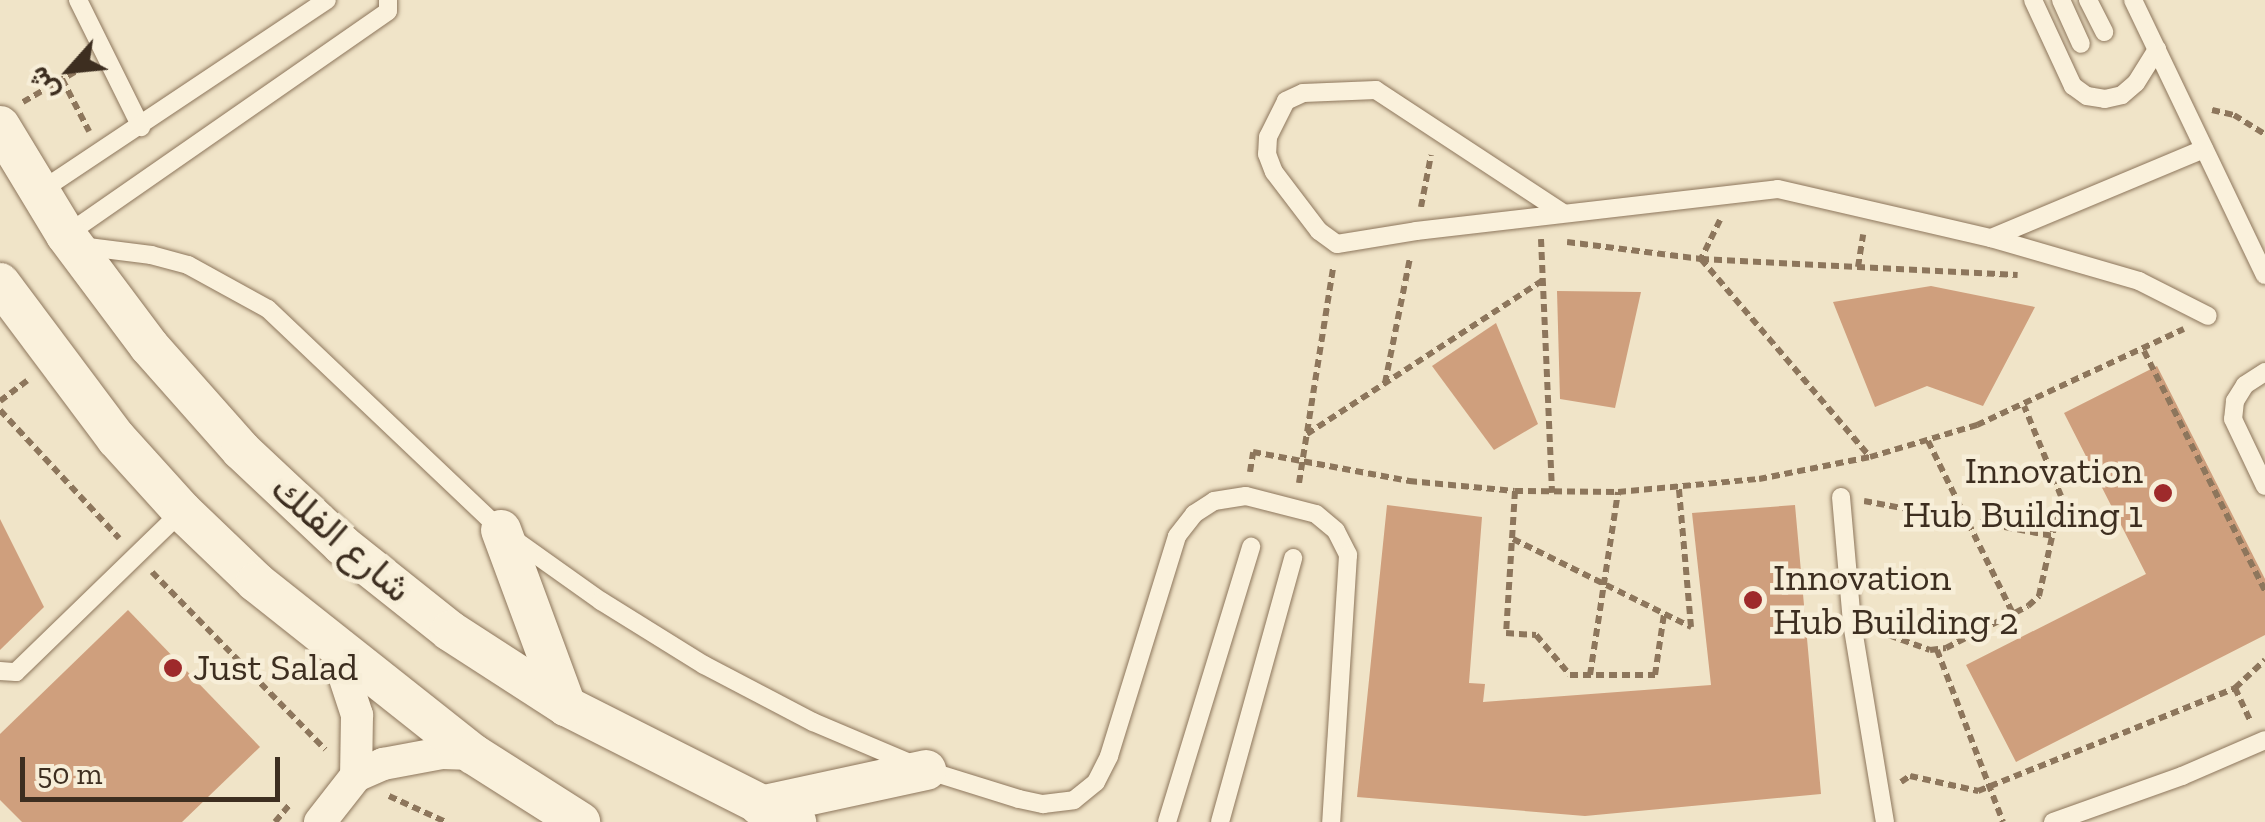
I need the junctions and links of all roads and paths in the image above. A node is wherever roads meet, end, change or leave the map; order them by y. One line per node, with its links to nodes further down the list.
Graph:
1 (78, 0): 14 (lane)
2 (328, 0): 14 (lane)
3 (388, 0): 24 (lane)
4 (2033, 0): 10 (lane)
5 (2060, 0): 9 (lane)
6 (2088, 0): 8 (lane)
7 (2133, 0): 10 (lane)
8 (2104, 32)
9 (2082, 44)
10 (2156, 49): 12 (lane)
11 (72, 52): 13 (path)
12 (2182, 103): 15 (path); 16 (lane)
13 (8, 116): 17 (street, شارع الفلك)
14 (141, 127): 17 (lane)
15 (2265, 134)
16 (2204, 149): 23 (lane); 29 (lane)
17 (39, 192): 24 (street, شارع الفلك)
18 (1733, 192): 19 (lane); 20 (lane); 26 (path)
19 (1866, 210): 23 (lane); 27 (path)
20 (1563, 213): 21 (lane); 25 (lane)
21 (1540, 216): 22 (path); 25 (lane)
22 (1541, 238): 26 (path); 30 (path)
23 (1990, 238): 32 (lane)
24 (70, 240): 51 (lane); 67 (street, شارع الفلك)
25 (1337, 244): 37 (path)
26 (1701, 259): 27 (path); 39 (path)
27 (1858, 267): 28 (path)
28 (2022, 275)
29 (2265, 275)
30 (1542, 280): 37 (path); 45 (path)
31 (0, 283): 49 (street)
32 (2208, 316): 33 (path)
33 (2144, 351): 35 (path); 58 (path)
34 (2265, 372): 41 (lane)
35 (2024, 406): 38 (path); 52 (path)
36 (0, 410): 55 (path)
37 (1307, 434): 40 (path)
38 (1928, 441): 39 (path); 50 (path)
39 (1870, 457): 42 (path)
40 (1302, 461): 43 (path); 46 (path); 48 (path)
41 (2265, 486)
42 (1679, 489): 44 (path); 59 (path)
43 (1515, 491): 45 (path); 53 (path)
44 (1618, 492): 45 (path); 57 (path)
45 (1552, 493)
46 (1246, 496): 48 (lane); 71 (lane)
47 (1841, 496): 50 (path); 61 (lane)
48 (1294, 509): 81 (lane)
49 (182, 512): 55 (lane); 62 (street)
50 (1967, 521): 52 (path); 60 (path)
51 (501, 530): 67 (street); 71 (lane)
52 (2052, 536): 60 (path)
53 (1512, 539): 57 (path); 66 (path)
54 (1251, 547): 79 (lane)
55 (136, 556): 65 (lane); 70 (path)
56 (1293, 558): 80 (lane)
57 (1604, 584): 59 (path); 66 (path)
58 (2265, 591)
59 (1664, 614): 66 (path)
60 (2013, 614): 63 (path)
61 (1852, 622): 63 (path); 74 (lane)
62 (335, 648): 69 (street); 70 (street)
63 (1936, 650): 72 (path)
64 (2265, 660): 72 (path)
65 (0, 671)
66 (1590, 675)
67 (566, 706): 75 (street, شارع الفلك)
68 (2265, 740): 84 (lane)
69 (473, 754): 70 (street); 78 (street)
70 (344, 766): 77 (street)
71 (926, 770): 75 (street)
72 (1992, 786): 74 (path); 83 (path)
73 (298, 795): 76 (path)
74 (1880, 796): 82 (lane)
75 (778, 814)
76 (275, 822)
77 (320, 822)
78 (580, 822)
79 (1167, 822)
80 (1220, 822)
81 (1331, 822)
82 (1885, 822)
83 (2003, 822)
84 (2054, 822)

